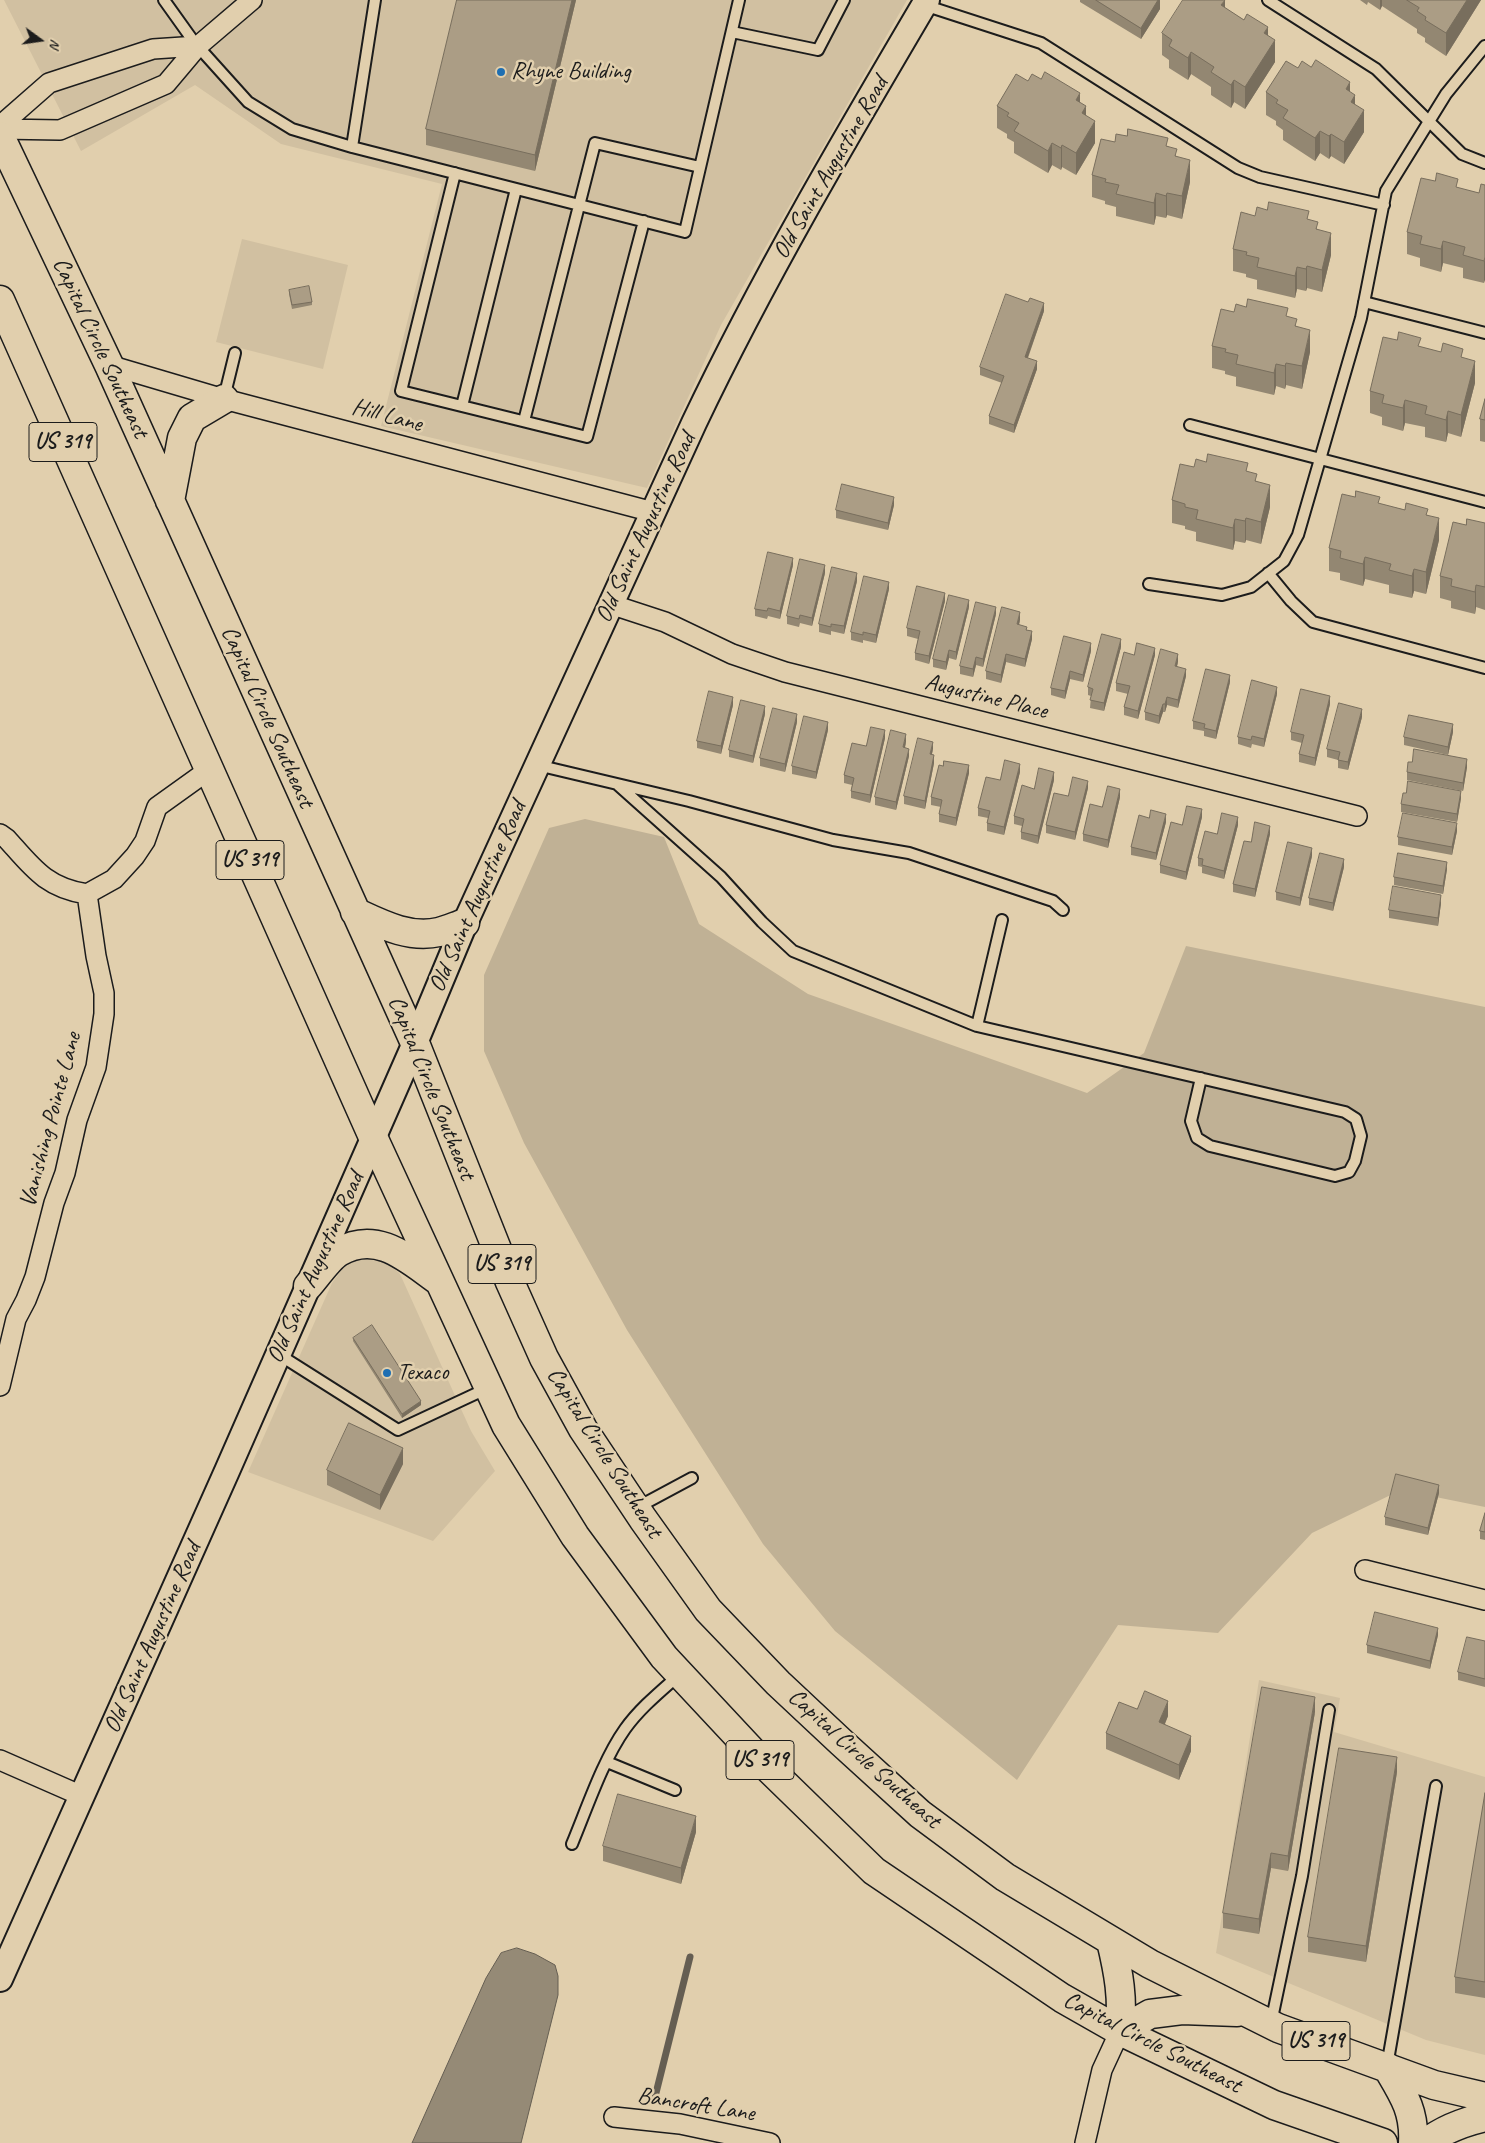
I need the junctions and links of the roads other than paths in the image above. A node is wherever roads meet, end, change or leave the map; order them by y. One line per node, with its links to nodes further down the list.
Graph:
1 (164, 0): 9 (lane)
2 (252, 0): 9 (street)
3 (375, 0): 14 (lane)
4 (739, 0): 8 (lane)
5 (844, 0): 8 (lane)
6 (1268, 0): 11 (lane)
7 (925, 2): 20 (lane); 35 (street, Old Saint Augustine Road)
8 (732, 32): 16 (lane)
9 (198, 46): 12 (street); 12 (street); 14 (lane)
10 (1485, 46): 11 (lane)
11 (1429, 120): 15 (lane); 20 (lane)
12 (0, 127)
13 (0, 136): 27 (main road, Capital Circle Southeast / US 319)
14 (352, 147): 17 (lane)
15 (1485, 162)
16 (700, 167): 19 (lane); 21 (lane)
17 (456, 173): 18 (lane); 29 (lane)
18 (516, 189): 19 (lane); 29 (lane)
19 (579, 205): 21 (lane); 30 (lane)
20 (1384, 205): 23 (lane)
21 (644, 221): 30 (lane)
22 (0, 300): 25 (main road, Capital Circle Southeast / US 319)
23 (1364, 302): 24 (lane); 32 (lane)
24 (1485, 333)
25 (10, 344): 41 (main road, Capital Circle Southeast / US 319)
26 (235, 353): 28 (lane)
27 (109, 366): 28 (street, Hill Lane); 33 (main road, Capital Circle Southeast / US 319)
28 (224, 399): 33 (main road); 35 (street, Hill Lane)
29 (462, 406): 30 (lane)
30 (524, 421)
31 (1190, 425): 32 (lane)
32 (1320, 460): 34 (lane); 36 (lane)
33 (170, 501): 47 (main road, Capital Circle Southeast / US 319)
34 (1485, 502)
35 (653, 512): 38 (street, Old Saint Augustine Road)
36 (1268, 573): 37 (lane); 39 (lane)
37 (1149, 584)
38 (610, 604): 40 (street, Old Saint Augustine Road); 43 (street, Augustine Place)
39 (1485, 668)
40 (537, 765): 42 (lane); 49 (street, Old Saint Augustine Road)
41 (210, 769): 45 (street); 53 (main road, Capital Circle Southeast / US 319)
42 (618, 785): 46 (lane); 50 (lane)
43 (1357, 816)
44 (0, 834): 45 (street)
45 (87, 894): 57 (street, Vanishing Pointe Lane)
46 (1063, 910)
47 (355, 912): 49 (main road); 51 (main road, Capital Circle Southeast / US 319)
48 (1002, 920): 50 (lane)
49 (465, 923): 51 (street, Old Saint Augustine Road)
50 (977, 1026): 52 (lane)
51 (415, 1043): 53 (street, Old Saint Augustine Road); 60 (main road, Capital Circle Southeast / US 319)
52 (1201, 1078): 52 (lane)
53 (373, 1137): 54 (main road, Capital Circle Southeast / US 319); 55 (street, Old Saint Augustine Road)
54 (440, 1282): 55 (main road); 58 (main road, Capital Circle Southeast / US 319)
55 (308, 1286): 56 (street, Old Saint Augustine Road)
56 (278, 1354): 58 (lane); 69 (street, Old Saint Augustine Road)
57 (0, 1386)
58 (489, 1388): 63 (main road, Capital Circle Southeast / US 319)
59 (692, 1478): 60 (lane)
60 (636, 1508): 71 (main road, Capital Circle Southeast / US 319)
61 (1365, 1570): 62 (street)
62 (1485, 1600)
63 (680, 1674): 66 (lane); 75 (main road, Capital Circle Southeast / US 319)
64 (1329, 1710): 74 (lane)
65 (0, 1760): 69 (street)
66 (607, 1762): 68 (lane); 70 (lane)
67 (1436, 1786): 76 (lane)
68 (675, 1790)
69 (82, 1796): 72 (street, Old Saint Augustine Road)
70 (572, 1844)
71 (1112, 1941): 73 (main road, Capital Circle Southeast / US 319); 75 (main road)
72 (0, 1979)
73 (1246, 2012): 74 (main road, Capital Circle Southeast / US 319); 75 (main road)
74 (1270, 2024): 76 (main road, Capital Circle Southeast / US 319)
75 (1120, 2031): 81 (street); 82 (main road, Capital Circle Southeast / US 319)
76 (1387, 2067): 77 (main road, Capital Circle Southeast / US 319); 83 (main road)
77 (1485, 2098)
78 (614, 2117): 80 (street, Bancroft Lane)
79 (1485, 2117): 84 (main road)
80 (770, 2143)
81 (1085, 2143)
82 (1383, 2143)
83 (1413, 2143)
84 (1426, 2143)

